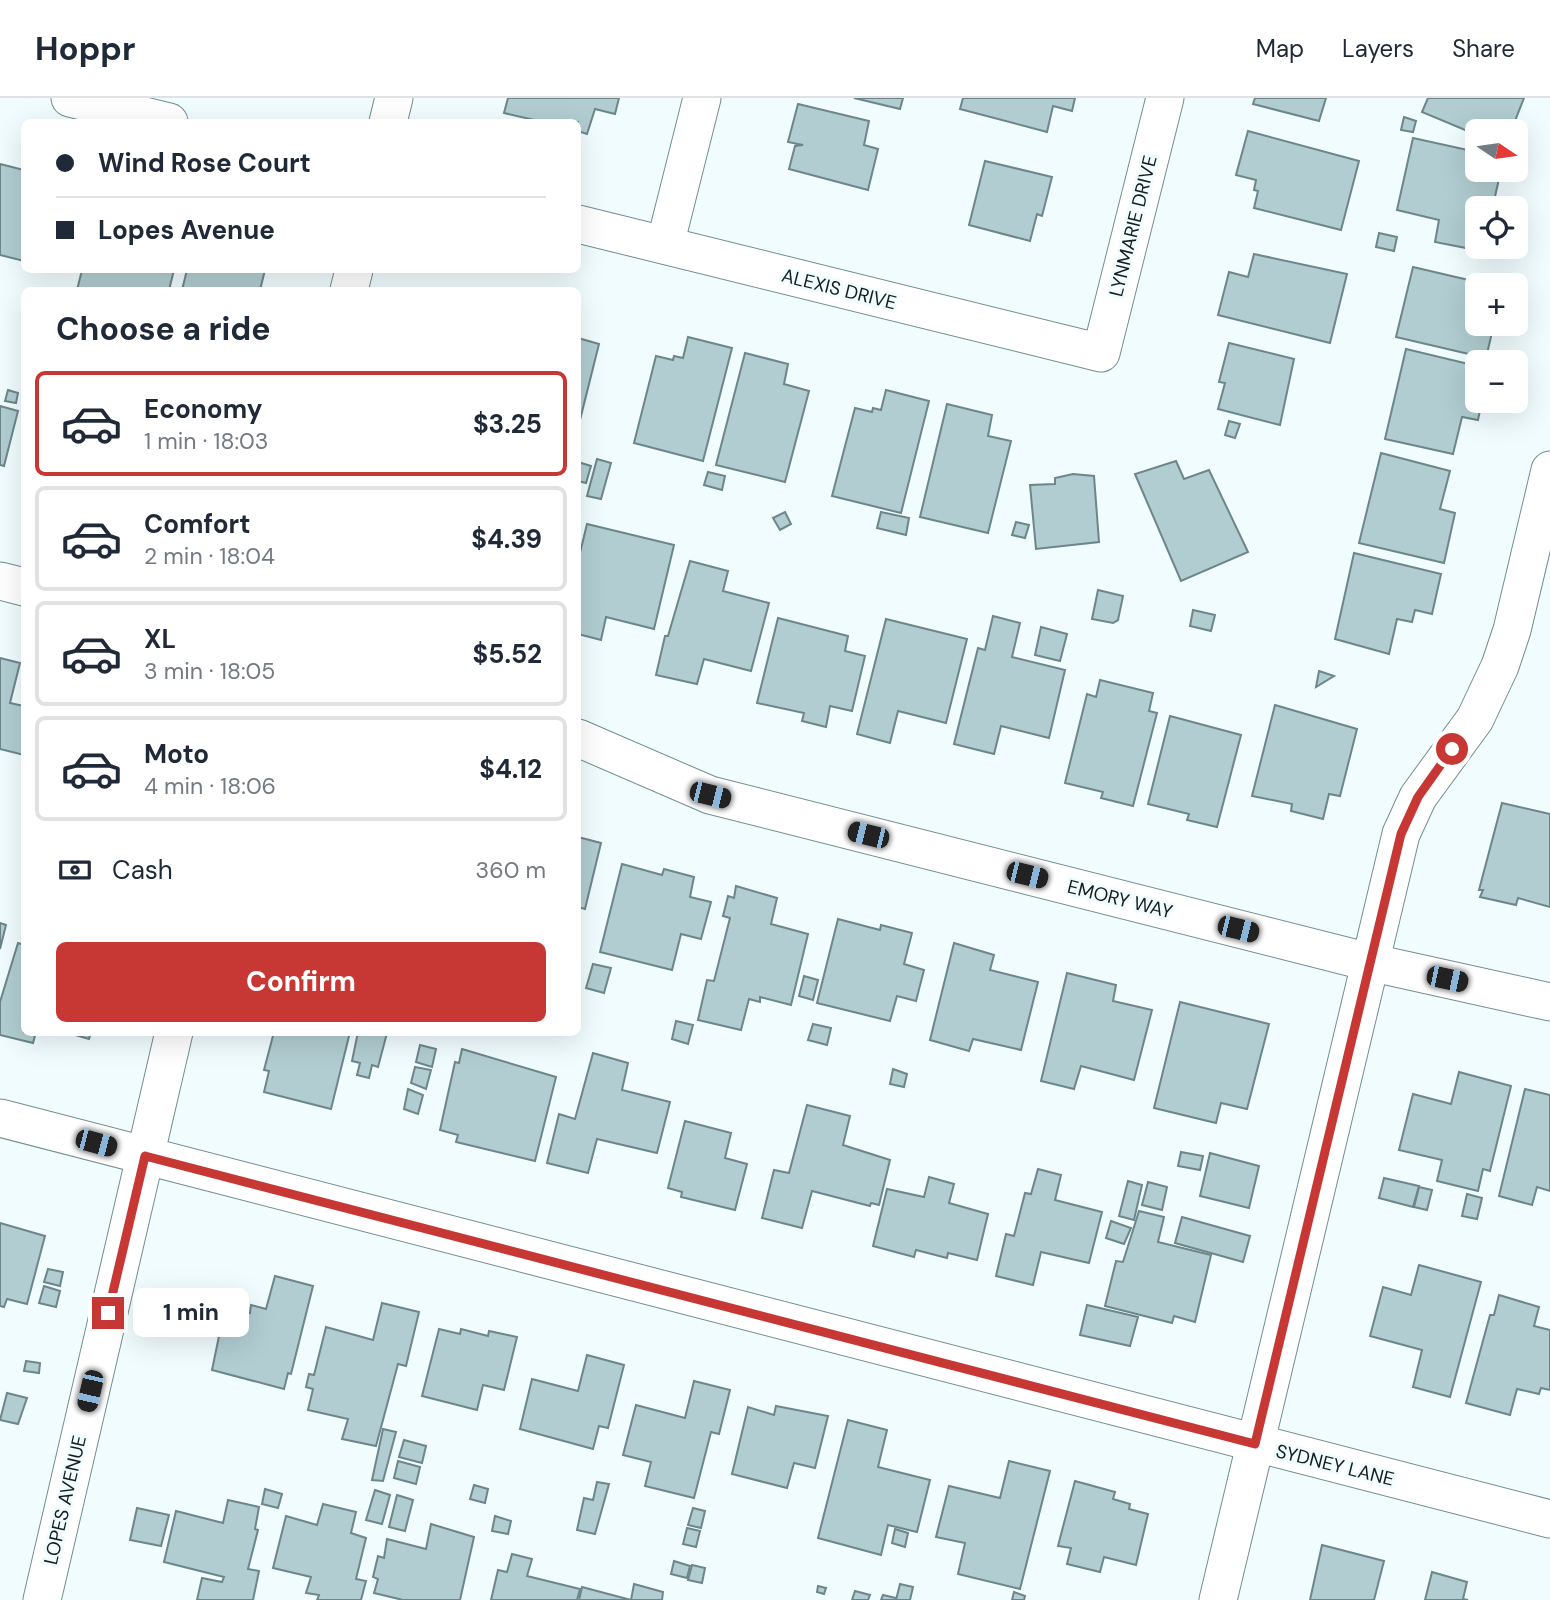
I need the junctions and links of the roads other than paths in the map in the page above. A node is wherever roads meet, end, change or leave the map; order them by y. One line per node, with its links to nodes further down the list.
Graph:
1 (70, 98): 5 (street)
2 (394, 98): 6 (street)
3 (702, 98): 8 (street)
4 (1165, 98): 9 (street, LYNMARIE DRIVE)
5 (157, 119)
6 (389, 119)
7 (581, 225): 8 (street, ALEXIS DRIVE)
8 (665, 245): 9 (street, ALEXIS DRIVE)
9 (1101, 353)
10 (1550, 470): 14 (street)
11 (0, 581): 12 (street)
12 (21, 586)
13 (581, 739): 14 (street, EMORY WAY)
14 (1369, 962): 15 (street, EMORY WAY); 19 (street)
15 (1550, 1002)
16 (173, 1036): 18 (street, LOPES AVENUE)
17 (0, 1118): 18 (street, SYDNEY LANE)
18 (145, 1156): 19 (street, SYDNEY LANE); 21 (street, LOPES AVENUE)
19 (1255, 1444): 20 (street, SYDNEY LANE); 22 (street)
20 (1550, 1519)
21 (42, 1600)
22 (1218, 1600)

